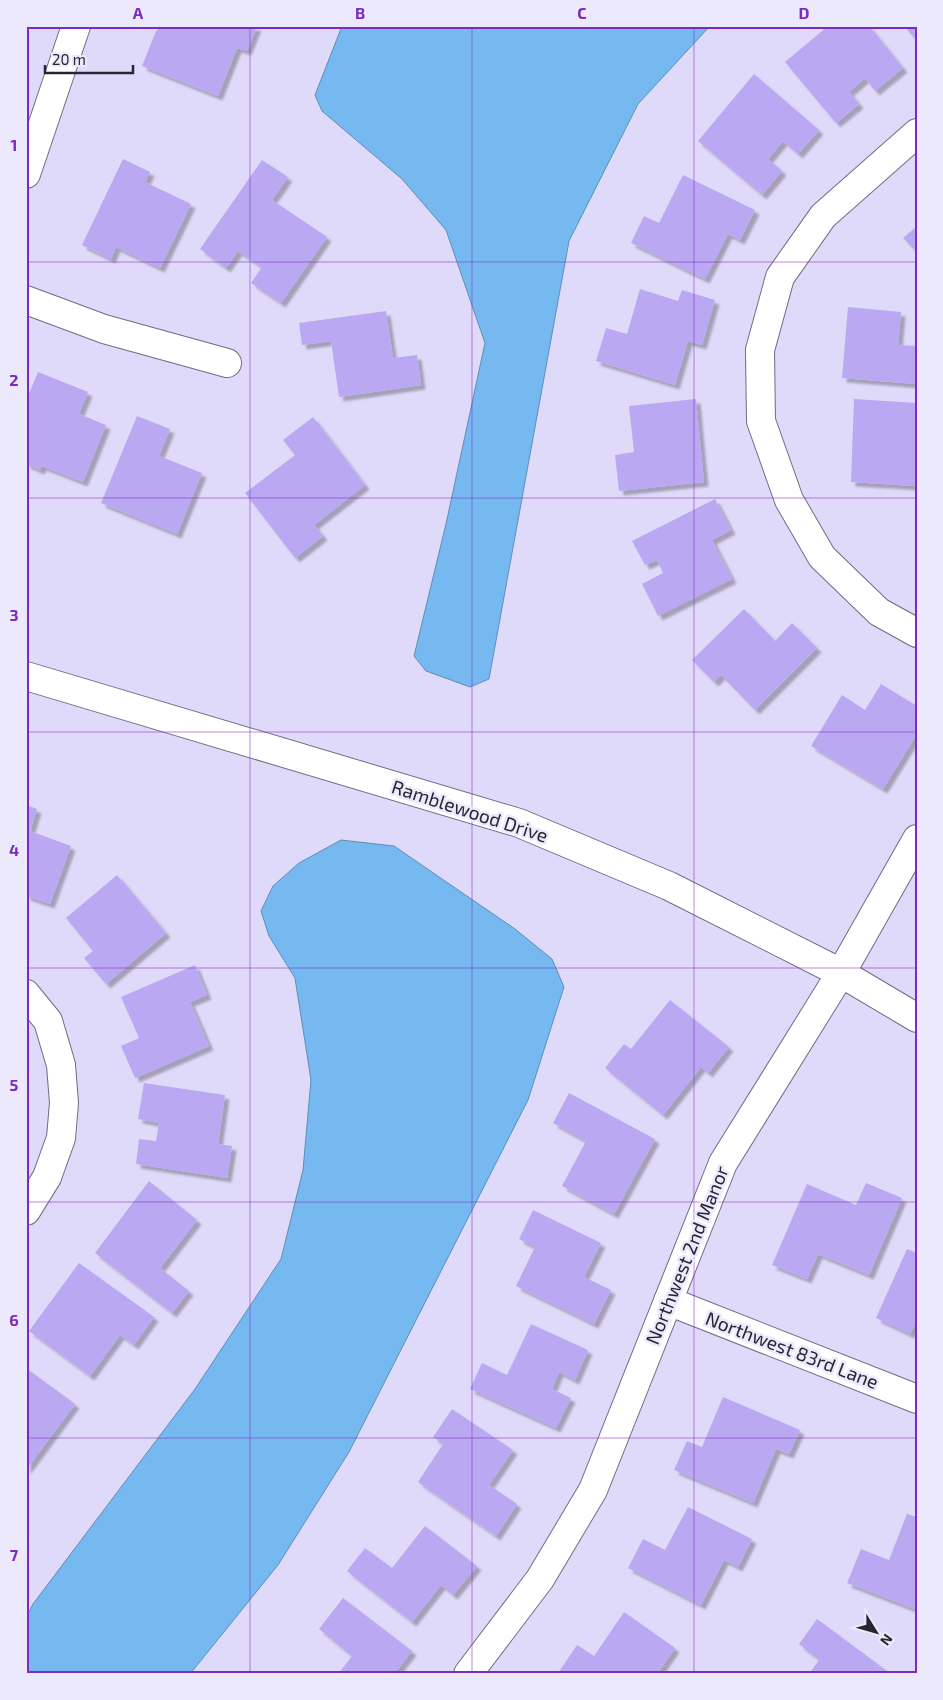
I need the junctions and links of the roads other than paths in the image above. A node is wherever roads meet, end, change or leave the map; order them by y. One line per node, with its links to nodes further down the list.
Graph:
1 (76, 26): 3 (street)
2 (917, 133): 6 (street)
3 (26, 174)
4 (26, 300): 5 (street)
5 (227, 363)
6 (917, 633)
7 (26, 676): 9 (street, Ramblewood Drive)
8 (917, 839): 9 (street, Northwest 2nd Manor)
9 (841, 973): 11 (street, Ramblewood Drive); 13 (street, Northwest 2nd Manor)
10 (26, 994): 12 (street)
11 (917, 1018)
12 (26, 1211)
13 (668, 1301): 14 (street, Northwest 83rd Lane); 15 (street, Northwest 2nd Manor)
14 (917, 1399)
15 (468, 1674)

